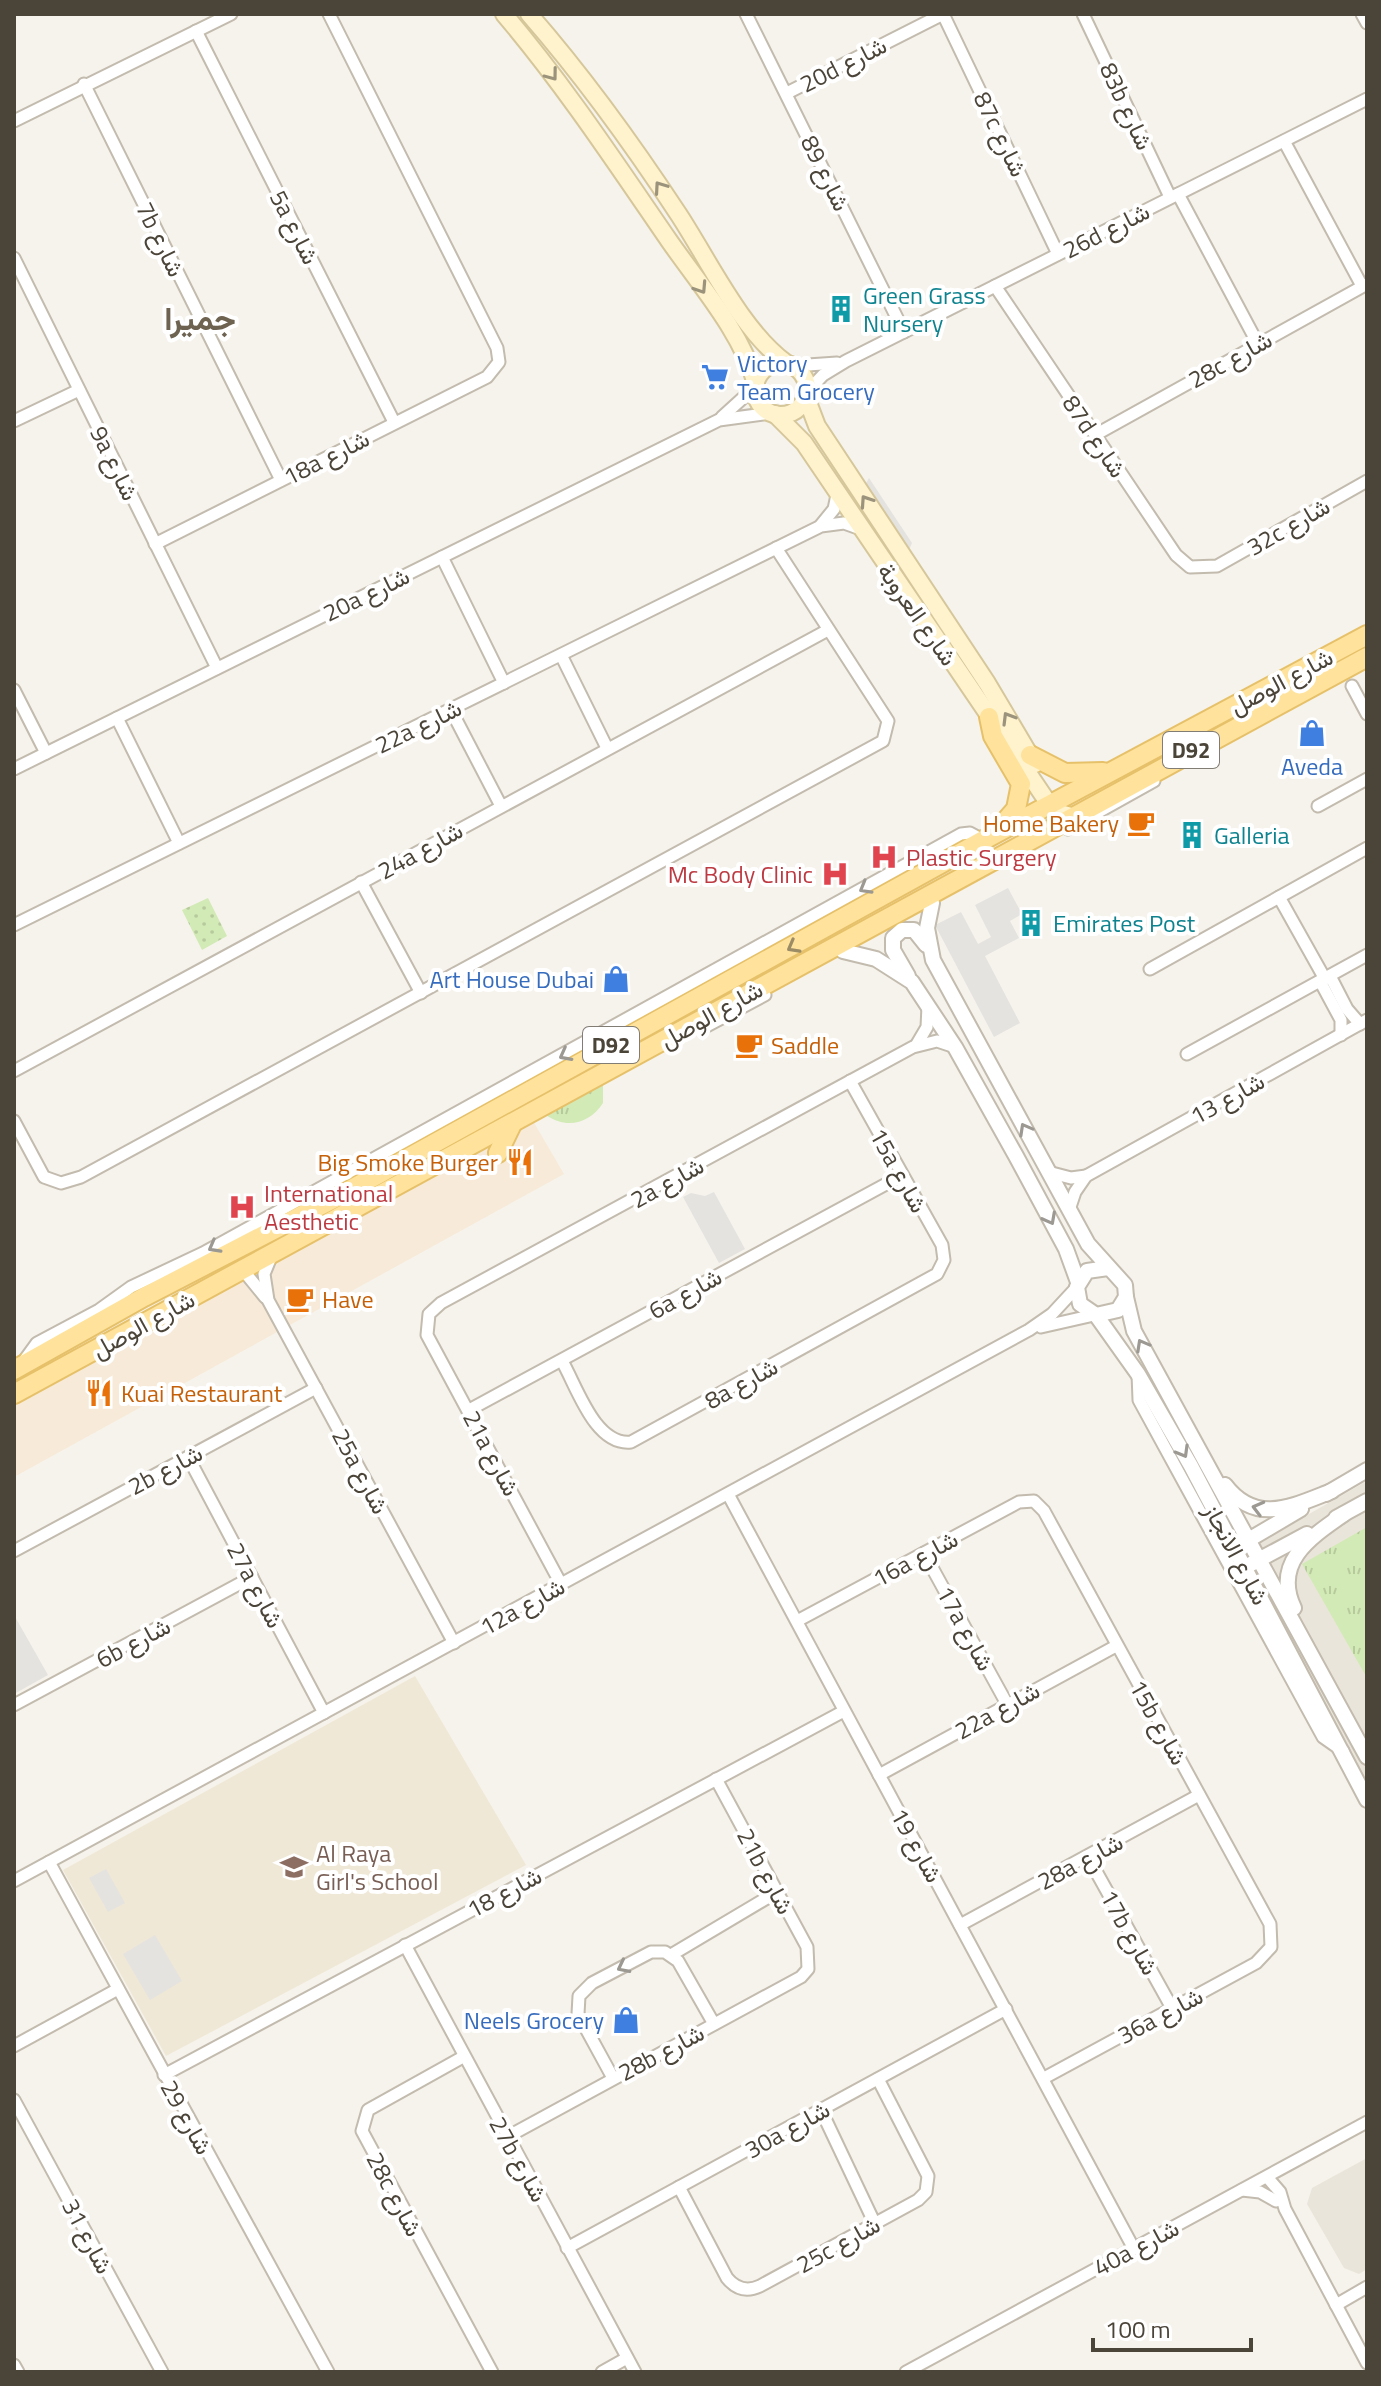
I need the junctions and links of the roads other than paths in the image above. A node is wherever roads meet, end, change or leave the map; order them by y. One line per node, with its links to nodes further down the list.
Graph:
1 (231, 14): 10 (street)
2 (329, 14): 31 (street, 18a شارع)
3 (504, 14): 25 (main road, one-way to 25)
4 (529, 14): 24 (main road, one-way to 4)
5 (746, 14): 12 (street, شارع 89)
6 (943, 14): 12 (street, 20d شارع); 17 (street, 87c شارع)
7 (1083, 14): 16 (street, 83b شارع)
8 (1362, 14): 9 (street)
9 (1367, 23)
10 (196, 31): 11 (street); 31 (street, 5a شارع)
11 (84, 84): 14 (street); 33 (street, 7b شارع)
12 (787, 93): 21 (street, شارع 89)
13 (1367, 99): 15 (street, 26d شارع)
14 (14, 121)
15 (1284, 141): 16 (street, 26d شارع); 19 (street)
16 (1174, 196): 17 (street, 26d شارع); 22 (street, 83b شارع)
17 (1058, 254): 20 (street, 26d شارع)
18 (14, 258): 26 (street, 9a شارع)
19 (1364, 285): 22 (street, 28c شارع)
20 (995, 286): 21 (street, 26d شارع); 32 (street, 87d شارع)
21 (904, 332): 23 (street, 26d شارع)
22 (1258, 344): 32 (street, 28c شارع)
23 (846, 361): 24 (street, 26d شارع); 27 (street, 26d شارع)
24 (790, 365): 25 (main road); 27 (main road)
25 (755, 386): 28 (main road); 29 (street, 20a شارع)
26 (79, 390): 30 (street); 38 (street, 9a شارع)
27 (806, 394): 28 (main road); 58 (main road, شارع العروبة, one-way to 27)
28 (773, 413): 29 (street, 20a شارع); 35 (main road, شارع العروبة)
29 (719, 420): 40 (street, 20a شارع)
30 (14, 421)
31 (394, 422): 33 (street, 18a شارع)
32 (1095, 435): 41 (street, 87d شارع)
33 (281, 480): 38 (street, 18a شارع)
34 (1367, 481): 41 (street, 32c شارع)
35 (837, 495): 36 (street); 37 (main road, شارع العروبة)
36 (821, 526): 37 (street, 22a شارع); 39 (street, 22a شارع)
37 (858, 528): 54 (main road, شارع العروبة)
38 (155, 544): 47 (street, 9a شارع)
39 (776, 548): 42 (street); 45 (street, 22a شارع)
40 (442, 557): 47 (street, 20a شارع); 48 (street)
41 (1208, 569)
42 (828, 630): 56 (street, 24a شارع); 79 (street)
43 (1367, 635): 61 (main road, شارع الوصل / D92)
44 (1367, 648): 51 (main road)
45 (561, 655): 48 (street, 22a شارع); 56 (street)
46 (1367, 657): 51 (main road, شارع الوصل / D92)
47 (217, 668): 55 (street, 20a شارع)
48 (504, 683): 52 (street, 22a شارع)
49 (1352, 686): 53 (street)
50 (14, 690): 57 (street)
51 (1279, 703): 59 (main road, شارع الوصل / D92)
52 (451, 710): 63 (street); 67 (street, 22a شارع)
53 (1367, 714)
54 (989, 717): 65 (main road, شارع العروبة); 66 (main road)
55 (117, 718): 57 (street, 20a شارع); 67 (street)
56 (607, 748): 63 (street, 24a شارع)
57 (46, 753): 60 (street, 20a شارع)
58 (1030, 755): 61 (main road); 65 (main road, شارع العروبة)
59 (1181, 756): 65 (main road, شارع الوصل / D92); 71 (street)
60 (14, 769)
61 (1114, 770): 65 (main road, شارع الوصل / D92)
62 (1367, 779): 64 (street)
63 (501, 806): 69 (street, 24a شارع)
64 (1318, 806)
65 (1059, 811): 66 (main road, شارع الوصل / D92); 83 (main road, شارع الوصل / D92)
66 (987, 838): 88 (main road, شارع الوصل / D92, one-way to 88)
67 (179, 843): 72 (street, 22a شارع)
68 (1367, 848): 70 (street)
69 (361, 882): 79 (street); 87 (street, 24a شارع)
70 (1279, 897): 76 (street); 77 (street)
71 (932, 903): 73 (street); 75 (street)
72 (14, 925)
73 (843, 951): 78 (street); 83 (street)
74 (1367, 955): 77 (street)
75 (933, 960): 78 (street); 93 (street, one-way to 75)
76 (1150, 969)
77 (1325, 978): 81 (street); 82 (street); 86 (street)
78 (912, 982): 80 (street)
79 (421, 993): 90 (street)
80 (928, 1006): 84 (street); 85 (street)
81 (1364, 1022): 82 (street, شارع 13)
82 (1341, 1035): 95 (street, شارع 13)
83 (671, 1036): 91 (main road, شارع الوصل / D92)
84 (913, 1047): 85 (street, 2a شارع); 89 (street, 2a شارع)
85 (955, 1047): 102 (street, one-way to 102)
86 (1187, 1054)
87 (14, 1071)
88 (546, 1073): 96 (main road, شارع الوصل / D92); 109 (street, شارع الوصل, one-way to 109)
89 (850, 1081): 94 (street, 15a شارع); 106 (street, 2a شارع)
90 (14, 1121)
91 (512, 1123): 92 (main road); 98 (main road, شارع الوصل / D92)
92 (498, 1153)
93 (1048, 1172): 95 (street); 97 (street)
94 (901, 1176): 99 (street, 15a شارع); 108 (street, 6a شارع)
95 (1086, 1176): 97 (street)
96 (339, 1196): 101 (main road); 109 (main road, شارع الوصل / D92)
97 (1069, 1210): 100 (street)
98 (274, 1252): 101 (main road, شارع الوصل / D92); 104 (street)
99 (944, 1260): 108 (street, 8a شارع)
100 (1108, 1268): 102 (street); 103 (street)
101 (243, 1270): 104 (street, 25a شارع); 112 (main road, شارع الوصل / D92)
102 (1078, 1285): 105 (street); 107 (street, 12a شارع)
103 (1126, 1297): 105 (street); 113 (street, شارع الانجاز, one-way to 103)
104 (268, 1300): 111 (street, 25a شارع)
105 (1095, 1315): 107 (street, 12a شارع); 110 (street, شارع الانجاز)
106 (426, 1322): 114 (street, 21a شارع)
107 (1029, 1330): 118 (street, 12a شارع)
108 (562, 1361): 114 (street, 6a شارع)
109 (17, 1369)
110 (1138, 1374): 123 (street, شارع الانجاز, one-way to 123); 139 (street)
111 (316, 1388): 115 (street, 2b شارع); 131 (street, 25a شارع)
112 (14, 1394)
113 (1172, 1399): 117 (street, one-way to 113); 122 (street, شارع الانجاز)
114 (469, 1410): 129 (street, 21a شارع)
115 (188, 1457): 124 (street, 2b شارع); 128 (street, 27a شارع)
116 (1367, 1470): 117 (street)
117 (1332, 1491): 122 (street)
118 (728, 1494): 129 (street, 12a شارع); 130 (street, شارع 19)
119 (1034, 1501): 125 (street, 16a شارع); 132 (street, 15b شارع)
120 (1367, 1501): 121 (street)
121 (1344, 1514): 126 (street); 135 (street)
122 (1248, 1541): 123 (street); 126 (street, شارع الانجاز)
123 (1234, 1548): 127 (street, شارع الانجاز)
124 (14, 1551)
125 (924, 1553): 130 (street, 16a شارع); 133 (street, 17a شارع)
126 (1259, 1560): 127 (street); 135 (street, شارع الانجاز)
127 (1244, 1568): 139 (street, شارع الانجاز)
128 (252, 1577): 134 (street, 6b شارع); 137 (street, 27a شارع)
129 (561, 1584): 131 (street, 12a شارع)
130 (797, 1621): 136 (street, شارع 19)
131 (454, 1643): 137 (street, 12a شارع)
132 (1116, 1646): 133 (street, 22a شارع); 143 (street, 15b شارع)
133 (1007, 1704): 141 (street, 22a شارع)
134 (14, 1705)
135 (1340, 1705): 138 (street, شارع الانجاز)
136 (844, 1711): 141 (street, شارع 19); 142 (street, شارع 18)
137 (324, 1713): 146 (street, 12a شارع)
138 (1361, 1737): 140 (street, شارع الانجاز)
139 (1343, 1751): 144 (street, شارع الانجاز)
140 (1367, 1757)
141 (879, 1775): 149 (street, شارع 19)
142 (716, 1779): 148 (street, 21b شارع); 150 (street, شارع 18)
143 (1199, 1795): 145 (street, 28a شارع); 151 (street, 15b شارع)
144 (1367, 1800)
145 (1088, 1857): 149 (street, 28a شارع); 155 (street, 17b شارع)
146 (49, 1862): 147 (street, 12a شارع); 154 (street, شارع 29)
147 (14, 1881)
148 (777, 1892): 152 (street); 153 (street, 21b شارع)
149 (960, 1925): 156 (street, شارع 19)
150 (405, 1945): 159 (street, 27b شارع); 160 (street, شارع 18)
151 (1271, 1947): 155 (street, 36a شارع)
152 (671, 1955): 157 (street); 161 (street, one-way to 161)
153 (810, 1964): 157 (street, 28b شارع)
154 (118, 1989): 158 (street); 160 (street, شارع 29)
155 (1172, 2008): 162 (street, 36a شارع)
156 (1006, 2009): 162 (street, شارع 19); 163 (street, 30a شارع)
157 (714, 2024): 161 (street, 28b شارع)
158 (14, 2046)
159 (463, 2057): 167 (street, 27b شارع); 184 (street, 28c شارع)
160 (164, 2075): 183 (street, شارع 29)
161 (613, 2078): 167 (street, 28b شارع)
162 (1044, 2078): 174 (street, شارع 19)
163 (878, 2079): 165 (street, 30a شارع); 173 (street, 25c شارع)
164 (14, 2100): 182 (street, شارع 31)
165 (821, 2110): 170 (street, 30a شارع); 173 (street)
166 (1367, 2122): 168 (street, 40a شارع)
167 (507, 2137): 175 (street, 27b شارع)
168 (1290, 2164): 169 (street, 40a شارع); 172 (street)
169 (1267, 2177): 171 (street, 40a شارع); 172 (street)
170 (679, 2187): 173 (street, 25c شارع); 175 (street, 30a شارع)
171 (1241, 2190): 172 (street); 174 (street, 40a شارع)
172 (1281, 2203): 177 (street)
173 (875, 2224)
174 (1138, 2246): 187 (street, 40a شارع)
175 (567, 2248): 178 (street, 27b شارع)
176 (1367, 2287): 177 (street)
177 (1336, 2305): 179 (street)
178 (627, 2358): 185 (street); 186 (street, 27b شارع)
179 (1367, 2363)
180 (14, 2365): 181 (street)
181 (18, 2372)
182 (162, 2372)
183 (328, 2372)
184 (492, 2372)
185 (602, 2372)
186 (635, 2372)
187 (906, 2372)

